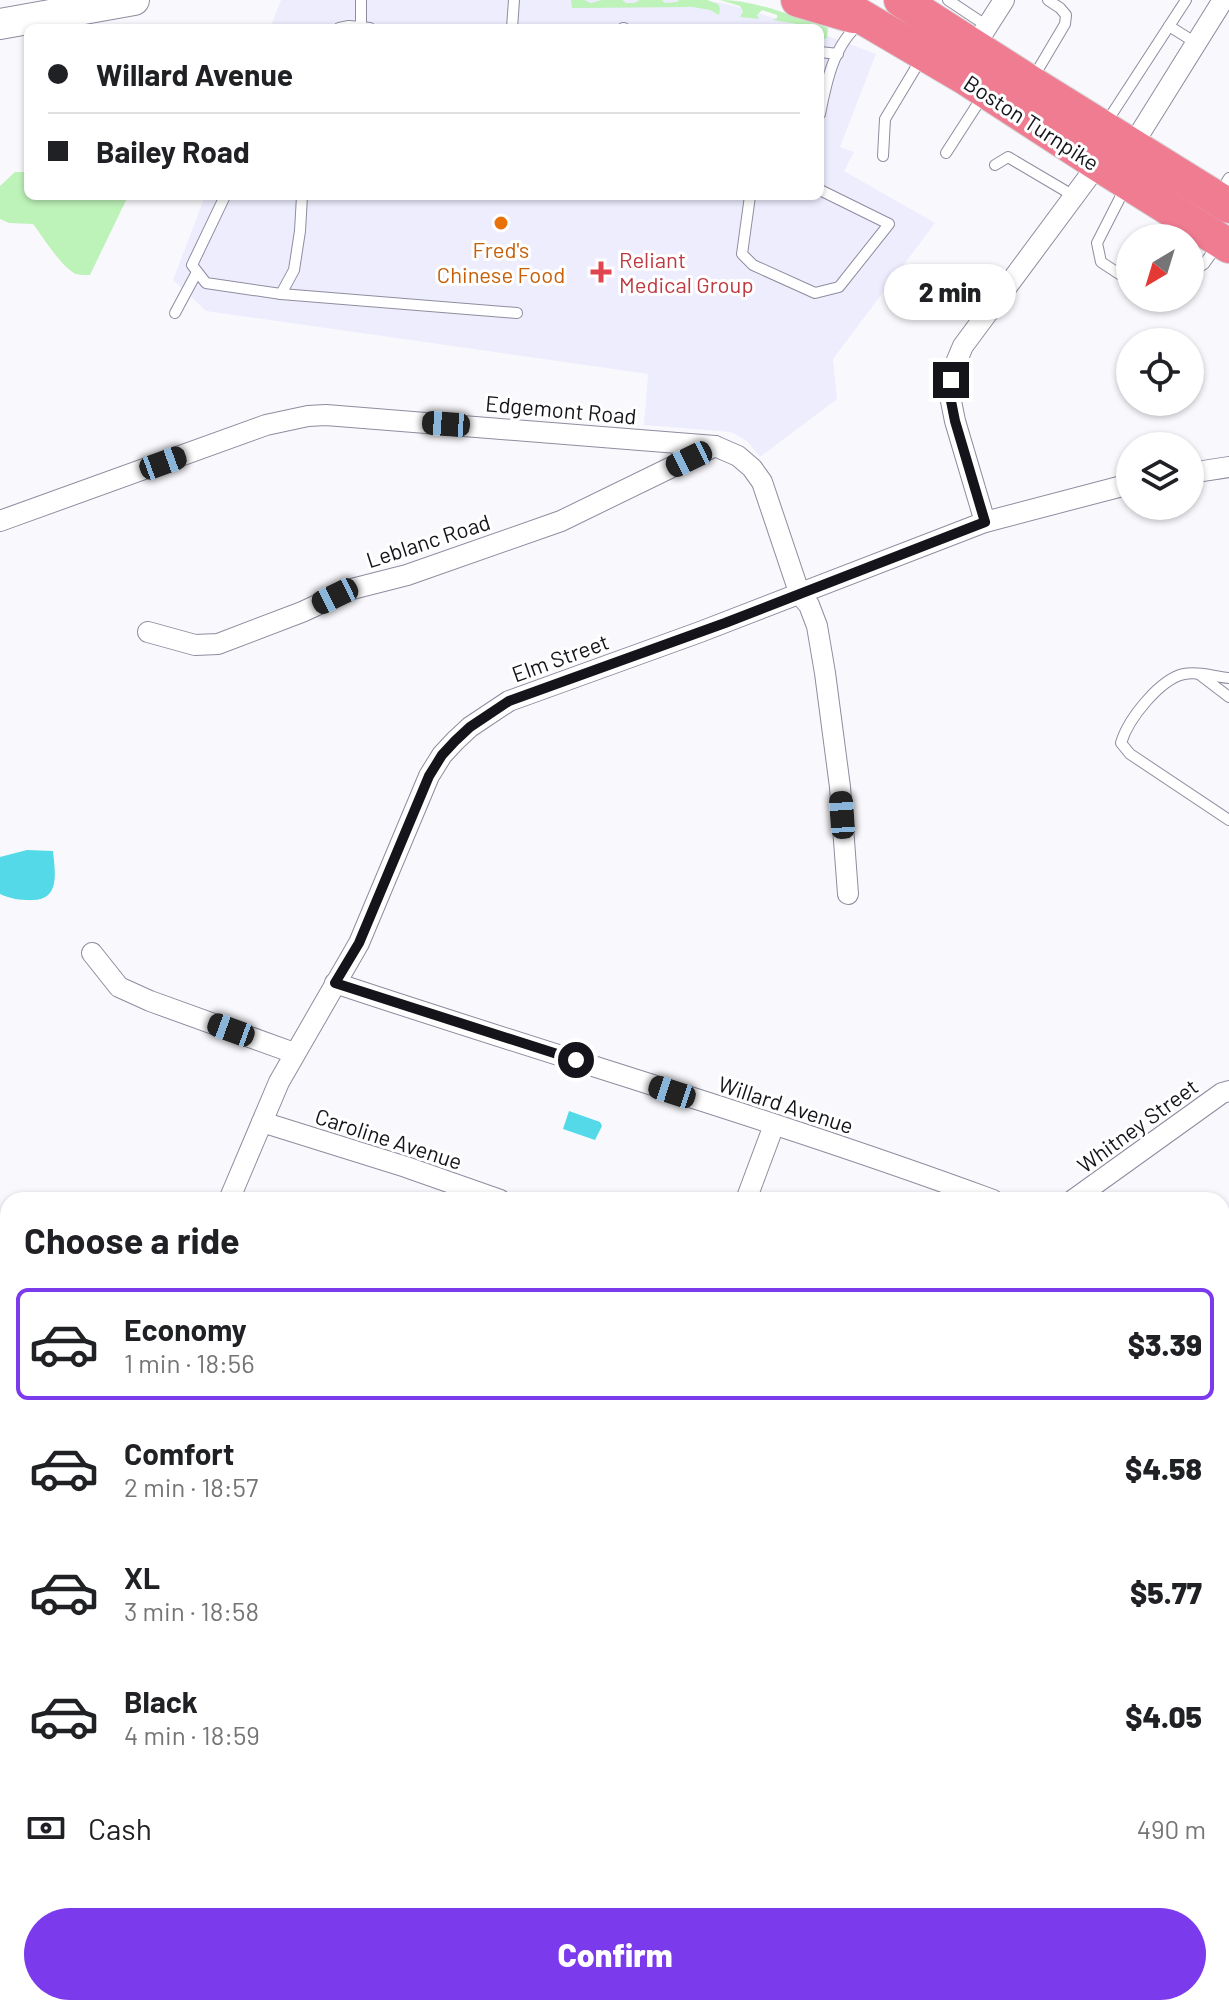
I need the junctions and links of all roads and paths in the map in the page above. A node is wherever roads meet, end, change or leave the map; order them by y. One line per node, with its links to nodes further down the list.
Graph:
1 (134, 0): 12 (main road)
2 (361, 0): 15 (lane)
3 (514, 0): 16 (lane)
4 (798, 0): 13 (highway)
5 (833, 0): 13 (highway, Boston Turnpike)
6 (901, 0): 18 (highway, Boston Turnpike)
7 (948, 0): 18 (lane)
8 (1004, 0): 18 (street)
9 (1048, 0): 23 (lane)
10 (1186, 0): 17 (lane)
11 (1223, 0): 19 (street)
12 (56, 6): 14 (main road)
13 (865, 19): 21 (lane); 22 (highway, Boston Turnpike)
14 (0, 24)
15 (361, 24)
16 (512, 24)
17 (1169, 26): 19 (lane); 26 (lane)
18 (981, 36): 23 (highway, Boston Turnpike)
19 (1196, 43): 27 (street)
20 (824, 52): 21 (lane)
21 (838, 54): 25 (lane)
22 (925, 54): 24 (highway, Boston Turnpike); 29 (lane)
23 (1031, 83): 26 (highway, Boston Turnpike)
24 (986, 91): 28 (lane); 30 (highway, Boston Turnpike)
25 (824, 94)
26 (1102, 128): 27 (highway, Boston Turnpike)
27 (1132, 146): 33 (highway, Boston Turnpike)
28 (946, 153)
29 (883, 156)
30 (1098, 164): 32 (highway, Boston Turnpike); 35 (street)
31 (995, 165): 35 (lane)
32 (1127, 183): 39 (highway, Boston Turnpike); 42 (lane)
33 (1228, 188)
34 (824, 192): 38 (lane)
35 (1074, 196): 51 (street)
36 (223, 200): 41 (lane)
37 (302, 200): 43 (lane)
38 (749, 200)
39 (1225, 244): 40 (lane)
40 (1204, 264)
41 (197, 272): 43 (lane); 44 (lane)
42 (1116, 272)
43 (281, 294): 45 (lane)
44 (175, 313)
45 (517, 313)
46 (715, 446): 50 (street, Edgemont Road); 52 (street, Edgemont Road); 53 (street, Leblanc Road)
47 (1229, 467): 48 (street)
48 (1204, 471)
49 (1116, 488): 51 (street, Elm Street)
50 (0, 521)
51 (985, 522): 52 (street, Elm Street)
52 (800, 595): 58 (street, Edgemont Road); 60 (street, Elm Street)
53 (148, 632)
54 (1198, 673): 55 (lane); 56 (lane); 57 (lane)
55 (1229, 678)
56 (1229, 697)
57 (1229, 820)
58 (848, 894)
59 (92, 953): 61 (street)
60 (335, 983): 61 (street, Elm Street); 64 (street, Willard Avenue)
61 (294, 1053): 63 (street, Elm Street)
62 (1229, 1091): 69 (street, Whitney Street)
63 (262, 1122): 65 (street, Elm Street); 66 (street, Caroline Avenue)
64 (774, 1125): 67 (street); 68 (street, Willard Avenue)
65 (232, 1192)
66 (477, 1192)
67 (749, 1192)
68 (971, 1192)
69 (1084, 1192)

